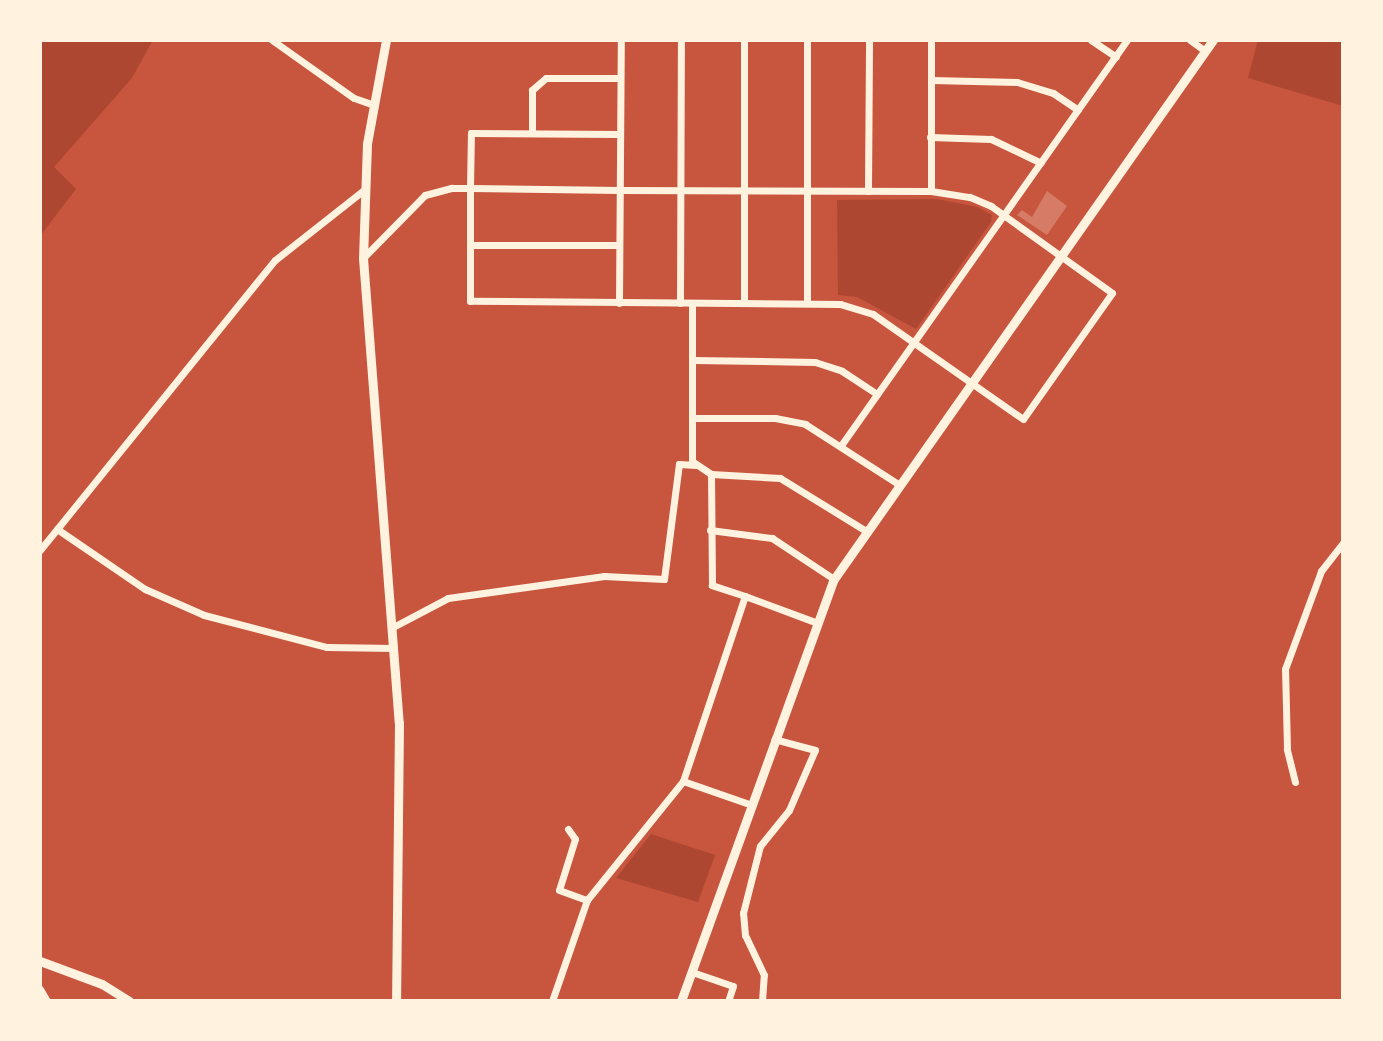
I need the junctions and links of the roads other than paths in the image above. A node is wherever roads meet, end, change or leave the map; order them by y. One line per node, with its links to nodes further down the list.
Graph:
1 (272, 40): 17 (street)
2 (386, 40): 17 (street)
3 (621, 40): 15 (street)
4 (681, 40): 26 (street)
5 (744, 40): 27 (street)
6 (807, 40): 28 (street)
7 (869, 40): 29 (street)
8 (931, 40): 16 (street)
9 (1091, 40): 14 (street)
10 (1127, 40): 14 (street)
11 (1190, 40): 13 (street)
12 (1213, 40): 13 (street)
13 (1205, 51): 34 (street)
14 (1116, 57): 18 (street)
15 (620, 78): 19 (street); 20 (street)
16 (931, 80): 18 (street); 21 (street)
17 (374, 105): 24 (street)
18 (1078, 110): 22 (street)
19 (532, 133): 20 (street); 23 (street)
20 (619, 134): 25 (street)
21 (930, 137): 22 (street); 30 (street)
22 (1041, 163): 31 (street)
23 (470, 188): 25 (street); 32 (street); 35 (street)
24 (364, 190): 35 (street); 50 (street)
25 (619, 190): 26 (street); 33 (street)
26 (681, 190): 27 (street); 38 (street)
27 (744, 190): 28 (street); 39 (street)
28 (807, 190): 29 (street); 36 (street)
29 (868, 191): 30 (street)
30 (931, 191): 31 (street)
31 (1004, 215): 34 (street); 41 (street)
32 (470, 245): 33 (street); 37 (street)
33 (619, 245): 37 (street)
34 (1060, 256): 43 (street); 43 (street)
35 (363, 258): 58 (street)
36 (807, 302): 39 (street); 41 (street)
37 (619, 303): 38 (street)
38 (680, 303): 40 (street)
39 (744, 303): 40 (street)
40 (692, 304): 42 (street)
41 (914, 342): 43 (street); 44 (street)
42 (692, 360): 44 (street); 45 (street)
43 (970, 382): 49 (street)
44 (877, 394): 46 (street)
45 (692, 418): 46 (street); 47 (street)
46 (842, 444): 49 (street)
47 (698, 465): 48 (street); 58 (street)
48 (711, 474): 51 (street); 52 (street)
49 (898, 484): 52 (street)
50 (57, 529): 54 (street); 59 (street)
51 (710, 530): 55 (street); 56 (street)
52 (866, 531): 55 (street)
53 (1343, 543): 62 (street)
54 (40, 550)
55 (834, 579): 57 (street)
56 (745, 596): 57 (street); 61 (street)
57 (815, 622): 60 (street)
58 (393, 627): 59 (street)
59 (394, 648): 71 (street)
60 (774, 739): 63 (street); 75 (street)
61 (683, 781): 63 (street); 65 (street)
62 (1295, 782)
63 (752, 805): 67 (street)
64 (568, 829): 65 (street)
65 (587, 900): 72 (street)
66 (40, 961): 70 (street)
67 (695, 973): 73 (street); 74 (street)
68 (40, 989): 69 (street)
69 (47, 1001)
70 (129, 1001)
71 (396, 1001)
72 (552, 1001)
73 (681, 1001)
74 (728, 1001)
75 (762, 1001)

